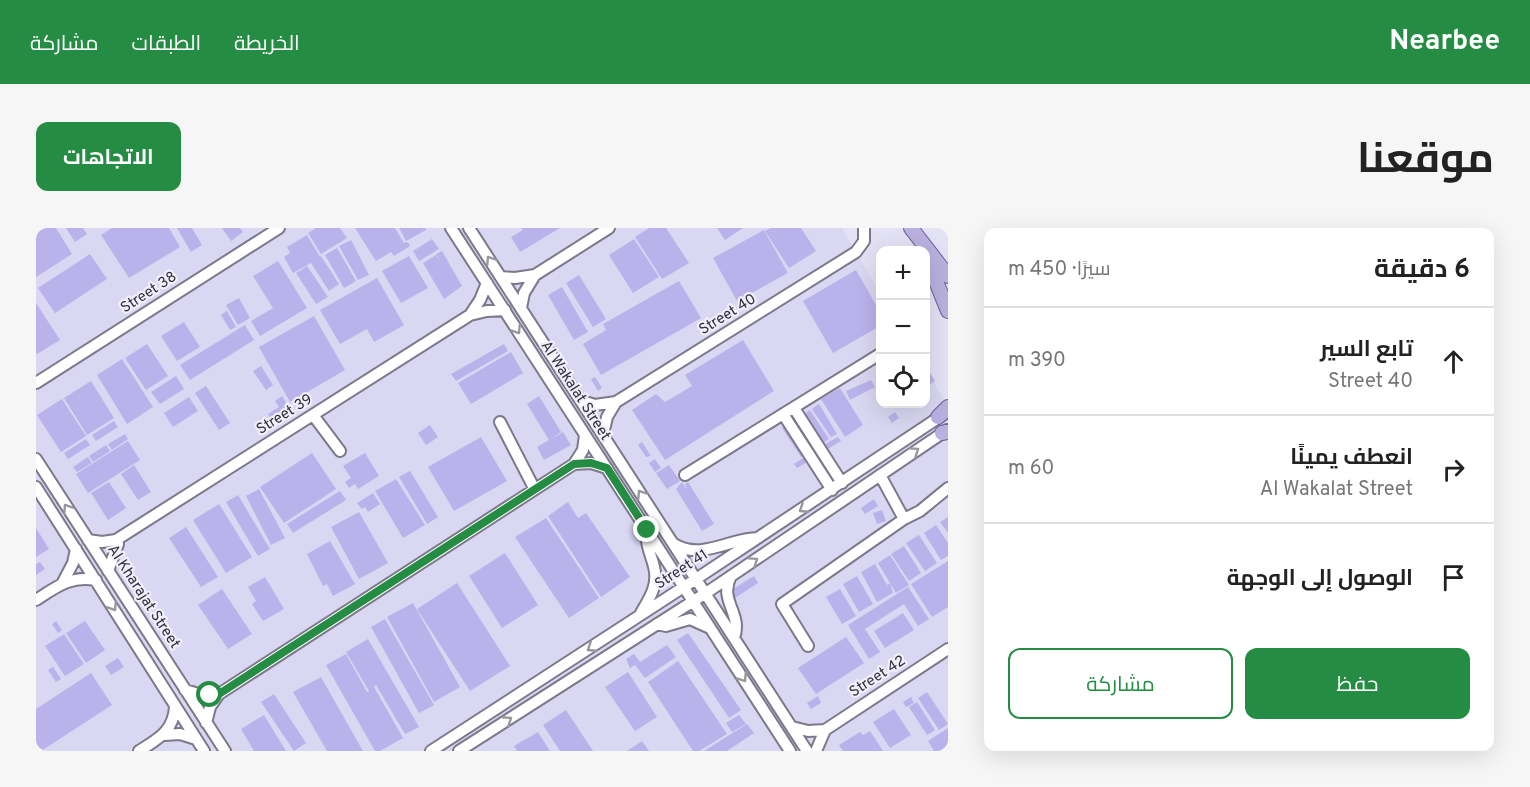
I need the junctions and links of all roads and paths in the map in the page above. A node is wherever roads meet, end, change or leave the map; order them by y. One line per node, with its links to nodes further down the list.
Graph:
1 (279, 228): 21 (street, Street 38)
2 (451, 228): 14 (street, Al Wakalat Street)
3 (469, 228): 13 (street, Al Wakalat Street, one-way to 3)
4 (609, 228): 11 (street)
5 (864, 228): 23 (street, Street 40)
6 (903, 228): 8 (main road)
7 (911, 228): 12 (main road)
8 (916, 246)
9 (930, 266): 15 (main road)
10 (930, 269): 18 (main road)
11 (535, 274): 13 (street); 16 (street)
12 (948, 276)
13 (501, 277): 16 (street, Al Wakalat Street)
14 (487, 283): 17 (street, Al Wakalat Street); 19 (street, Street 39)
15 (948, 293)
16 (521, 308): 22 (street, Al Wakalat Street)
17 (505, 310): 19 (street, Street 39); 33 (street, Al Wakalat Street, one-way to 33)
18 (948, 311)
19 (470, 315): 27 (street, Street 39)
20 (876, 357): 24 (street)
21 (36, 383)
22 (582, 401): 23 (street); 32 (street, Al Wakalat Street)
23 (616, 402): 32 (street)
24 (794, 408): 26 (street); 29 (street)
25 (945, 412): 40 (street, Street 41)
26 (783, 414): 30 (street); 38 (street)
27 (313, 415): 34 (street); 49 (street, Street 39)
28 (500, 422): 42 (street)
29 (805, 425): 30 (street); 40 (street)
30 (795, 432): 44 (street)
31 (946, 432): 39 (street, one-way to 31)
32 (603, 434): 50 (street, Al Wakalat Street, one-way to 32)
33 (585, 435): 36 (street); 37 (street, Al Wakalat Street)
34 (340, 451)
35 (36, 459): 48 (street, Al Kharajat Street, one-way to 35)
36 (574, 464): 37 (street); 42 (street)
37 (607, 468): 46 (street, Al Wakalat Street)
38 (685, 475)
39 (880, 475): 45 (street); 53 (street, one-way to 39)
40 (842, 483): 44 (street, Street 41)
41 (36, 487): 51 (street, Al Kharajat Street)
42 (534, 488): 68 (street)
43 (948, 488): 45 (street)
44 (832, 490): 47 (street, Street 41, one-way to 47)
45 (904, 519): 65 (street)
46 (647, 530): 57 (street, Al Wakalat Street); 61 (street)
47 (758, 538): 50 (street); 54 (street, Street 41)
48 (88, 540): 49 (street); 52 (street, Al Kharajat Street)
49 (116, 540): 52 (street)
50 (673, 543): 54 (street, Al Wakalat Street)
51 (76, 549): 55 (street, Al Kharajat Street); 56 (street)
52 (108, 571): 67 (street, Al Kharajat Street)
53 (731, 576): 58 (street); 64 (street)
54 (696, 579): 57 (street, Street 41); 58 (street, Al Wakalat Street)
55 (96, 580): 56 (street); 69 (street, Al Kharajat Street, one-way to 69)
56 (63, 582): 59 (street)
57 (684, 587): 60 (street, Al Wakalat Street); 61 (street, Street 41)
58 (705, 593): 60 (street); 64 (street, Al Wakalat Street)
59 (36, 600)
60 (693, 601): 62 (street); 63 (street, Al Wakalat Street)
61 (640, 616): 79 (street, Street 41, one-way to 79)
62 (657, 624): 63 (street); 80 (street, one-way to 62)
63 (711, 629): 73 (street, Al Wakalat Street, one-way to 73)
64 (734, 638): 71 (street, Al Wakalat Street)
65 (808, 646)
66 (948, 649): 72 (street, Street 42)
67 (185, 690): 68 (street); 70 (street, Al Kharajat Street)
68 (219, 694): 70 (street)
69 (175, 706): 74 (street); 75 (street, Al Kharajat Street)
70 (206, 723): 78 (street, Al Kharajat Street)
71 (792, 727): 72 (street); 83 (street, Al Wakalat Street)
72 (825, 730): 84 (street)
73 (779, 734): 81 (street); 82 (street, Al Wakalat Street)
74 (164, 735): 75 (street); 76 (street)
75 (196, 740): 77 (street, Al Kharajat Street)
76 (139, 751)
77 (204, 751)
78 (225, 751)
79 (430, 751)
80 (459, 751)
81 (777, 751)
82 (790, 751)
83 (807, 751)
84 (816, 751)

